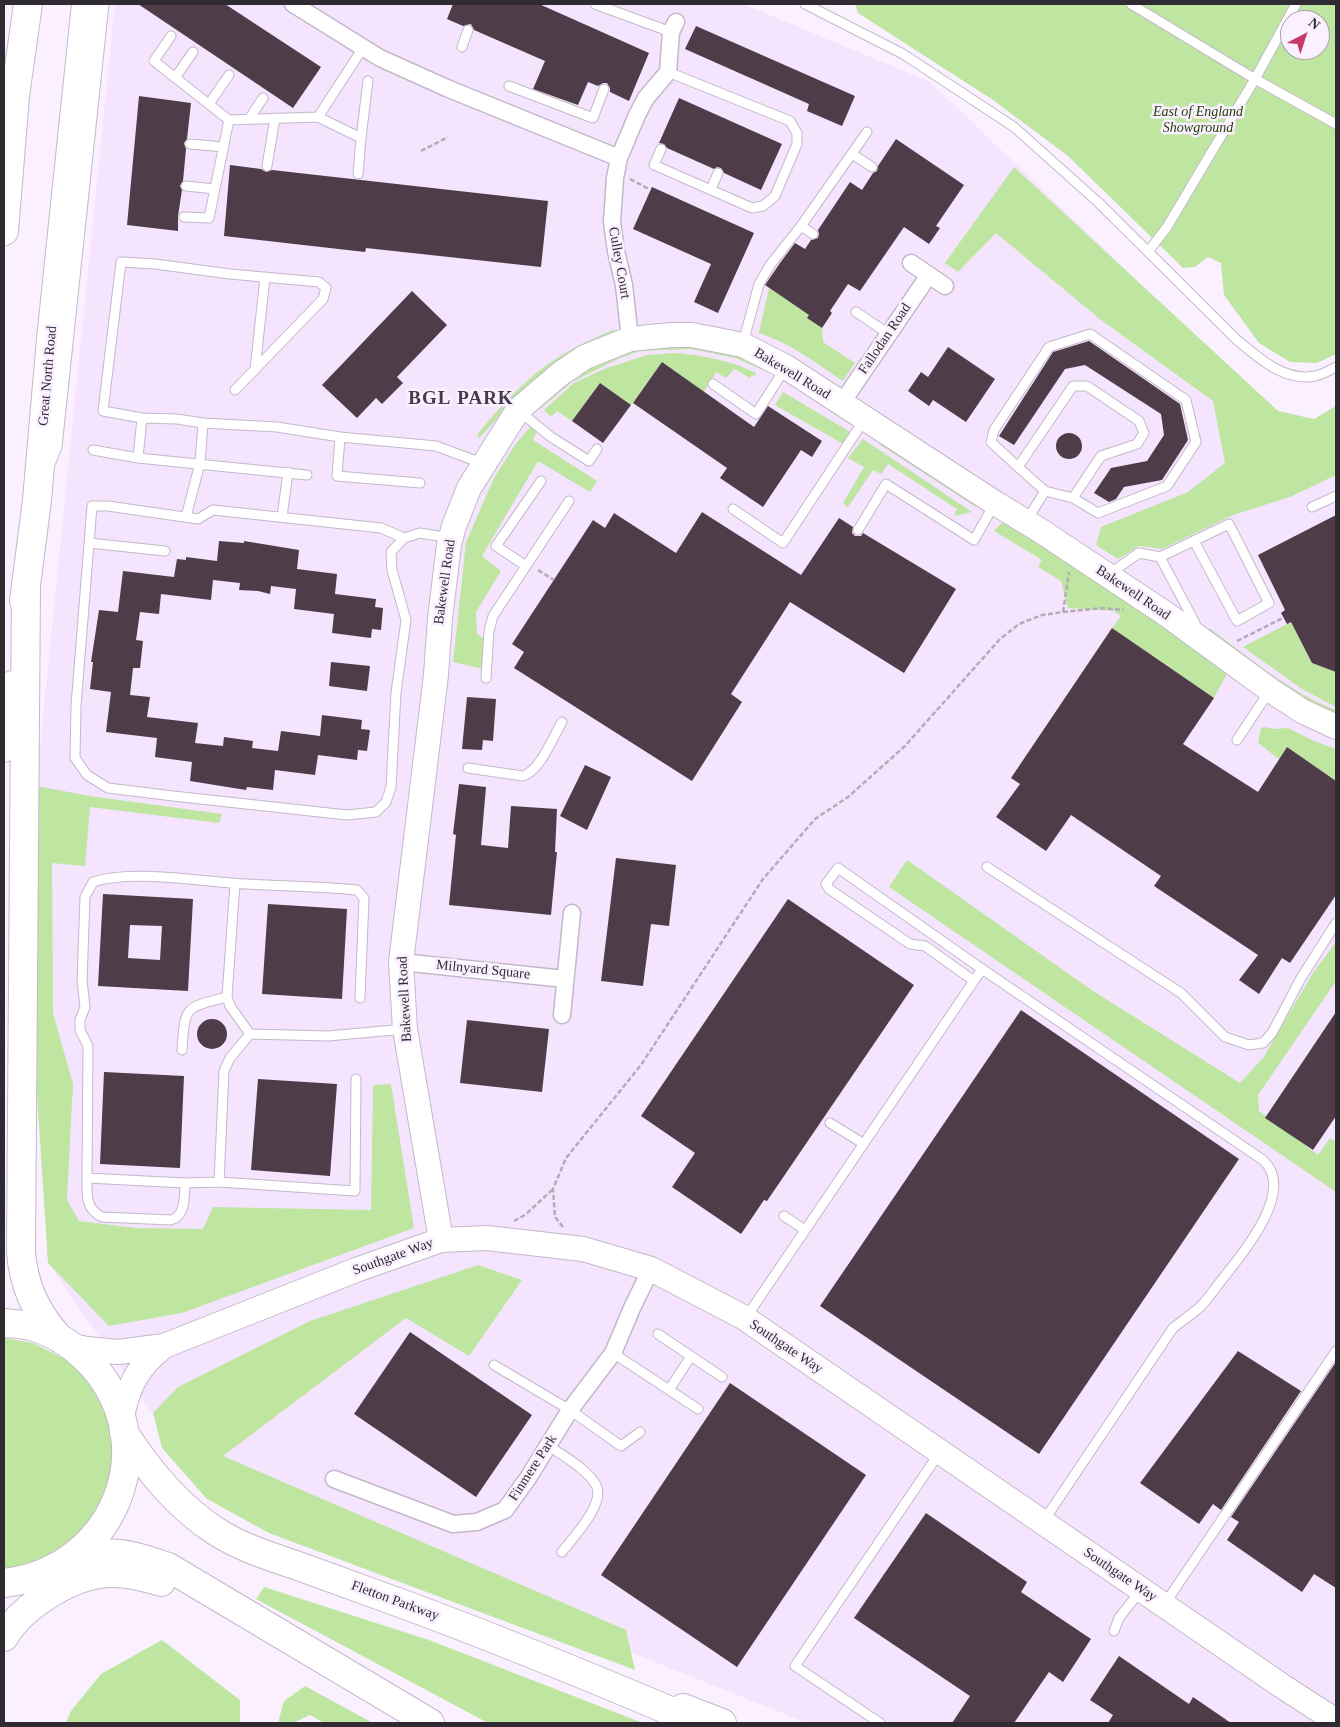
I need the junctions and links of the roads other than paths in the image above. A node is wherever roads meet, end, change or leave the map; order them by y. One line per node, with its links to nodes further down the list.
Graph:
1 (28, 4): 47 (highway)
2 (86, 4): 82 (highway, Great North Road)
3 (104, 4): 82 (lane)
4 (292, 4): 13 (street)
5 (594, 4): 9 (lane)
6 (804, 4): 49 (lane)
7 (1131, 4): 18 (lane)
8 (1296, 4): 18 (lane)
9 (674, 27): 15 (street)
10 (468, 30): 12 (lane)
11 (171, 36): 17 (lane)
12 (462, 47)
13 (363, 48): 24 (lane); 37 (street)
14 (192, 52): 17 (lane)
15 (668, 72): 37 (street, Culley Court); 44 (lane)
16 (229, 75): 23 (lane)
17 (175, 78): 23 (lane)
18 (1256, 79): 30 (lane); 49 (lane)
19 (368, 81): 32 (lane)
20 (509, 86): 27 (lane)
21 (604, 89): 27 (lane)
22 (263, 98): 28 (lane)
23 (209, 104): 29 (lane)
24 (318, 116): 26 (lane); 32 (lane)
25 (604, 117): 27 (lane)
26 (275, 118): 28 (lane); 38 (lane)
27 (593, 118)
28 (249, 119): 29 (lane)
29 (229, 120): 34 (lane)
30 (1336, 124)
31 (867, 132): 36 (lane)
32 (361, 138): 41 (lane)
33 (190, 144): 34 (lane)
34 (224, 147): 43 (lane)
35 (661, 149): 44 (lane)
36 (852, 154): 39 (lane); 46 (lane)
37 (619, 158): 56 (street, Culley Court)
38 (267, 166)
39 (872, 167)
40 (718, 173): 44 (lane)
41 (358, 174)
42 (186, 186): 43 (lane)
43 (215, 189): 45 (lane)
44 (711, 189)
45 (184, 217)
46 (801, 226): 48 (lane); 57 (lane)
47 (4, 231)
48 (814, 234)
49 (1148, 252): 58 (lane)
50 (912, 263): 51 (street)
51 (929, 275): 53 (street); 55 (street, Fallodan Road)
52 (265, 277): 60 (lane); 60 (lane); 65 (lane)
53 (945, 286)
54 (856, 312): 55 (lane)
55 (889, 334): 63 (street, Fallodan Road)
56 (630, 339): 57 (street, Bakewell Road); 64 (street, Bakewell Road)
57 (743, 345): 59 (street, Bakewell Road)
58 (1336, 366)
59 (786, 367): 61 (lane); 63 (street, Bakewell Road)
60 (255, 370): 62 (lane)
61 (713, 384)
62 (235, 390)
63 (841, 404): 66 (street, Bakewell Road)
64 (518, 410): 69 (lane); 73 (street, Bakewell Road)
65 (142, 418): 67 (lane); 71 (lane)
66 (865, 419): 84 (street, Bakewell Road); 86 (lane)
67 (203, 423): 68 (lane); 72 (lane)
68 (340, 437): 73 (lane); 78 (lane)
69 (596, 449)
70 (93, 450): 71 (lane)
71 (138, 458): 72 (lane)
72 (200, 463): 75 (lane); 87 (lane)
73 (485, 464): 92 (street, Bakewell Road)
74 (1018, 467): 79 (lane); 81 (lane); 81 (lane)
75 (288, 472): 76 (lane); 88 (lane)
76 (307, 475)
77 (541, 481): 97 (lane)
78 (420, 483)
79 (1045, 491): 81 (lane); 89 (lane)
80 (1336, 496): 85 (lane)
81 (1073, 498)
82 (37, 500): 99 (highway, Great North Road)
83 (569, 501): 97 (lane)
84 (995, 504): 89 (street, Bakewell Road); 90 (lane)
85 (1312, 507)
86 (733, 509)
87 (186, 517): 88 (lane); 94 (lane)
88 (282, 517): 91 (lane)
89 (1025, 523): 98 (street, Bakewell Road)
90 (858, 530)
91 (404, 538): 92 (lane); 94 (lane)
92 (450, 538): 112 (street, Bakewell Road)
93 (1194, 541): 93 (lane); 96 (lane)
94 (89, 542): 95 (lane)
95 (166, 551)
96 (1160, 557): 98 (lane); 100 (lane)
97 (527, 565): 101 (lane)
98 (1107, 575): 100 (street, Bakewell Road)
99 (26, 583): 106 (highway, Great North Road); 135 (highway)
100 (1194, 635): 102 (street, Bakewell Road)
101 (486, 678)
102 (1270, 690): 104 (street, Bakewell Road); 105 (lane)
103 (562, 722): 107 (lane)
104 (1336, 727)
105 (1237, 740)
106 (4, 748)
107 (468, 768)
108 (987, 867): 111 (lane)
109 (235, 883): 116 (lane); 117 (lane); 125 (lane)
110 (572, 913): 114 (street)
111 (1336, 923)
112 (401, 962): 114 (street, Milnyard Square); 119 (street, Bakewell Road)
113 (982, 969): 115 (lane); 115 (lane); 150 (lane)
114 (565, 979): 118 (street)
115 (974, 981): 124 (lane)
116 (227, 998): 120 (lane); 121 (lane)
117 (360, 998)
118 (562, 1014)
119 (405, 1029): 120 (lane); 130 (street, Bakewell Road)
120 (250, 1034): 126 (lane)
121 (182, 1050)
122 (356, 1079): 126 (lane)
123 (830, 1123): 124 (lane)
124 (864, 1144): 129 (lane)
125 (86, 1178): 127 (lane); 127 (lane)
126 (219, 1182): 127 (lane)
127 (185, 1183)
128 (784, 1216): 129 (lane)
129 (804, 1230): 132 (lane)
130 (441, 1240): 131 (street, Southgate Way); 136 (street, Southgate Way)
131 (651, 1269): 132 (street, Southgate Way); 138 (street, Finmere Park)
132 (745, 1319): 148 (street, Southgate Way)
133 (4, 1323): 135 (highway)
134 (658, 1334): 139 (lane)
135 (66, 1342): 136 (street, Southgate Way); 145 (highway)
136 (164, 1346): 145 (street, Southgate Way)
137 (1336, 1351): 156 (lane)
138 (613, 1353): 142 (lane); 144 (street, Finmere Park)
139 (691, 1356): 141 (lane); 142 (lane)
140 (494, 1365): 144 (lane)
141 (722, 1377)
142 (669, 1390): 143 (lane)
143 (698, 1409)
144 (570, 1410): 146 (lane); 147 (street, Finmere Park)
145 (123, 1427): 152 (highway); 160 (highway, Fletton Parkway)
146 (640, 1432)
147 (547, 1445): 149 (street, Finmere Park); 151 (lane)
148 (940, 1452): 150 (street, Southgate Way); 165 (lane)
149 (334, 1479)
150 (1042, 1522): 154 (street, Southgate Way)
151 (562, 1552)
152 (57, 1567): 153 (highway); 155 (highway); 157 (highway)
153 (4, 1583)
154 (1141, 1589): 156 (street, Southgate Way); 158 (lane)
155 (211, 1594): 159 (highway); 162 (highway)
156 (1164, 1605): 161 (street, Southgate Way)
157 (4, 1622)
158 (1114, 1631)
159 (4, 1637)
160 (569, 1668): 163 (highway, Fletton Parkway); 164 (highway)
161 (1336, 1721)
162 (430, 1723)
163 (699, 1723)
164 (722, 1723)
165 (880, 1723)

